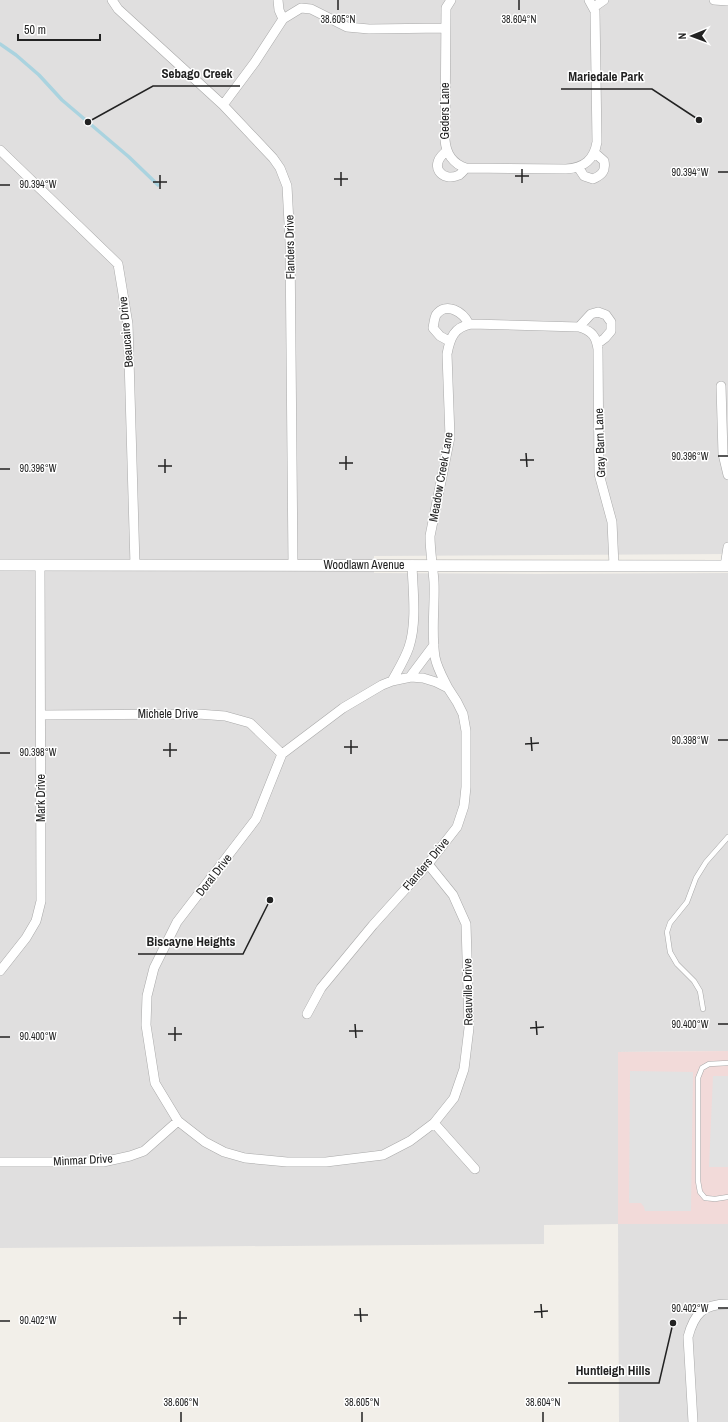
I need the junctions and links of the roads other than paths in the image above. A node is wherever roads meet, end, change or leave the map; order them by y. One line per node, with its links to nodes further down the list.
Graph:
1 (112, 0): 11 (street, Flanders Drive)
2 (278, 0): 9 (street)
3 (451, 0): 10 (street, Geders Lane)
4 (604, 0): 8 (street)
5 (714, 0): 6 (street)
6 (728, 0)
7 (307, 4): 9 (street); 10 (street)
8 (592, 4): 14 (street)
9 (283, 19): 11 (street)
10 (445, 28): 13 (street, Geders Lane)
11 (223, 105): 27 (street, Flanders Drive)
12 (0, 150): 26 (street, Beaucaire Drive)
13 (447, 151): 16 (street, Geders Lane); 16 (street)
14 (595, 153): 15 (street); 15 (street)
15 (578, 167): 16 (street)
16 (466, 168)
17 (469, 324): 18 (street); 19 (street); 19 (street)
18 (579, 327): 20 (street); 20 (street)
19 (449, 341): 29 (street, Meadow Creek Lane)
20 (597, 344): 30 (street, Gray Barn Lane)
21 (721, 386): 22 (street)
22 (728, 474)
23 (728, 547): 31 (street)
24 (0, 565): 25 (street, Woodlawn Avenue)
25 (40, 565): 26 (street, Woodlawn Avenue); 36 (street, Mark Drive)
26 (135, 565): 27 (street, Woodlawn Avenue)
27 (293, 565): 28 (street, Woodlawn Avenue)
28 (412, 565): 29 (street, Woodlawn Avenue); 34 (street)
29 (431, 565): 30 (street, Woodlawn Avenue); 32 (street, Flanders Drive)
30 (614, 566): 31 (street, Woodlawn Avenue)
31 (727, 566)
32 (434, 645): 33 (street); 35 (street, Flanders Drive)
33 (410, 677): 34 (street); 35 (street)
34 (392, 681): 37 (street)
35 (448, 688): 39 (street, Flanders Drive)
36 (41, 715): 37 (street, Michele Drive); 40 (street, Mark Drive)
37 (282, 754): 45 (street, Doral Drive)
38 (728, 837): 42 (lane)
39 (428, 864): 43 (street, Flanders Drive); 46 (street, Reauville Drive)
40 (3, 962): 41 (street, Mark Drive)
41 (0, 971)
42 (703, 1009)
43 (307, 1014)
44 (728, 1063): 49 (lane)
45 (178, 1121): 46 (street, Reauville Drive); 47 (street, Minmar Drive)
46 (434, 1123): 48 (street)
47 (0, 1162)
48 (475, 1169)
49 (728, 1197)
50 (728, 1304): 51 (street)
51 (693, 1422)

